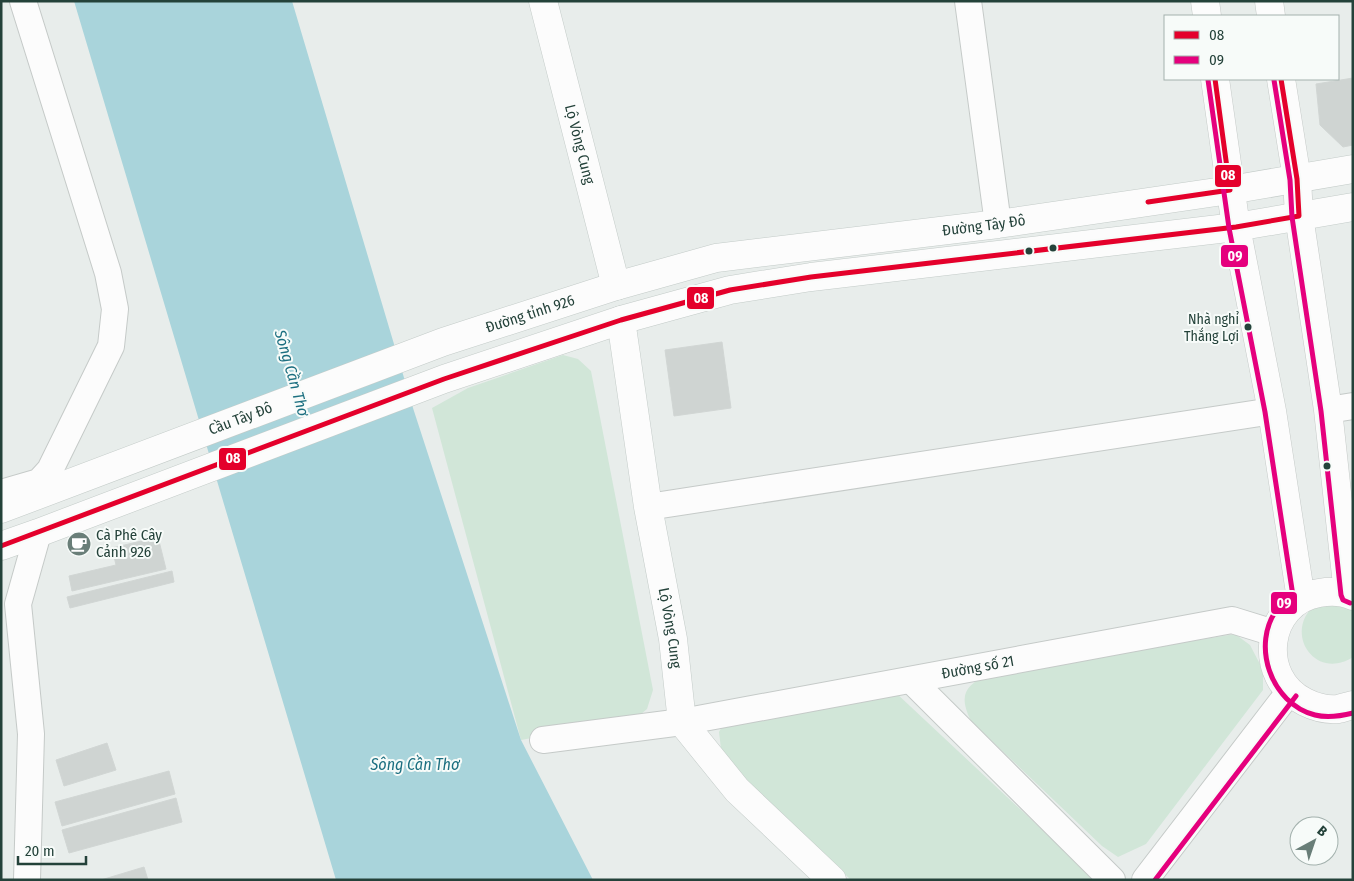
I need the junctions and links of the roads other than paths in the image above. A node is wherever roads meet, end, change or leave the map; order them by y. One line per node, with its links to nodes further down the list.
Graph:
1 (23, 1): 22 (street)
2 (543, 1): 17 (main road, Lộ Vòng Cung)
3 (968, 1): 15 (street)
4 (1205, 1): 6 (main road)
5 (1269, 1): 7 (main road)
6 (1207, 15)
7 (1271, 15)
8 (1215, 80): 12 (main road)
9 (1281, 80): 11 (main road)
10 (1353, 169): 11 (main road, Đường Tây Đô)
11 (1297, 179): 12 (main road, Đường Tây Đô); 14 (main road)
12 (1230, 190): 15 (main road, Đường Tây Đô); 16 (main road)
13 (1353, 207): 14 (main road, Đường Tây Đô)
14 (1299, 216): 16 (main road, Đường Tây Đô); 20 (main road)
15 (998, 224): 17 (main road, Đường Tây Đô)
16 (1236, 228): 18 (main road, Đường Tây Đô); 21 (main road)
17 (616, 286): 19 (main road, Đường tỉnh 926)
18 (621, 320): 23 (main road, Lộ Vòng Cung); 25 (main road)
19 (443, 342): 24 (main road, Cầu Tây Đô)
20 (1340, 408): 27 (main road)
21 (1272, 412): 23 (street); 28 (main road)
22 (1, 493)
23 (648, 507): 33 (main road, Lộ Vòng Cung)
24 (1, 509)
25 (46, 530): 26 (main road); 35 (street)
26 (1, 546)
27 (1350, 595): 28 (main road)
28 (1301, 600): 29 (main road)
29 (1274, 633): 30 (street, Đường số 21); 31 (main road)
30 (911, 680): 33 (street, Đường số 21); 37 (street)
31 (1290, 691): 32 (main road); 38 (street)
32 (1353, 705)
33 (682, 722): 34 (street, Đường số 21); 36 (main road)
34 (543, 740)
35 (27, 880)
36 (832, 880)
37 (1112, 880)
38 (1145, 880)

